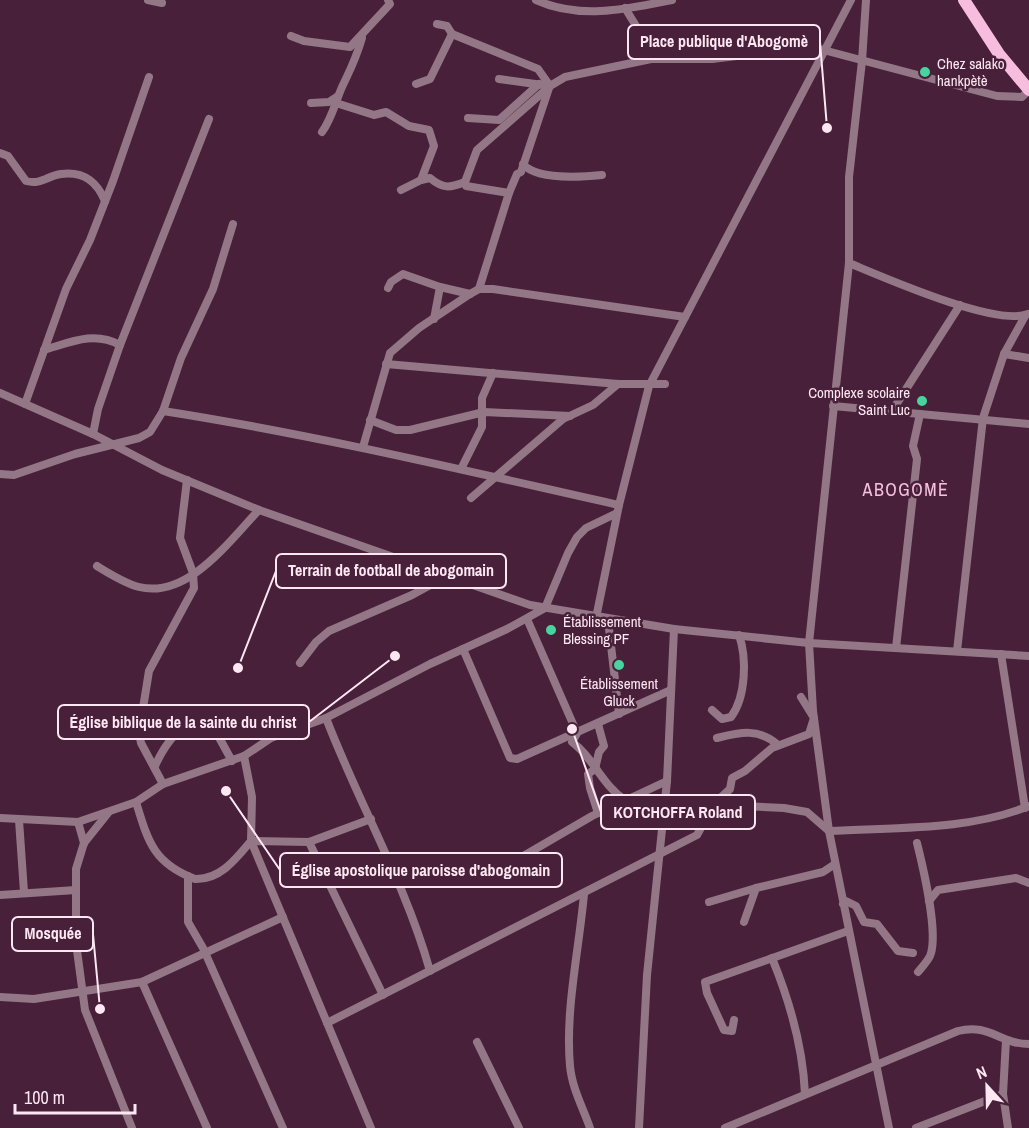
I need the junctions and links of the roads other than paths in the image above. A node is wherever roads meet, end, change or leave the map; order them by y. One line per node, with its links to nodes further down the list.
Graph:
1 (148, 0): 8 (street)
2 (388, 0): 13 (street)
3 (536, 0): 9 (street)
4 (672, 0): 9 (street)
5 (851, 0): 14 (street)
6 (866, 0): 16 (street)
7 (964, 0): 22 (main road)
8 (162, 3)
9 (625, 8): 15 (street)
10 (437, 24): 11 (street)
11 (452, 34): 19 (street); 21 (street)
12 (291, 36): 13 (street)
13 (363, 36): 23 (street)
14 (825, 50): 15 (street); 16 (street); 44 (street)
15 (651, 59): 21 (street)
16 (862, 61): 22 (street); 37 (street)
17 (149, 77): 35 (street)
18 (499, 79): 20 (street)
19 (416, 84)
20 (539, 84): 21 (street); 25 (street)
21 (550, 86): 29 (street); 32 (street)
22 (1029, 90)
23 (337, 100): 24 (street); 27 (street); 31 (street)
24 (311, 103)
25 (468, 118)
26 (209, 119): 46 (street)
27 (322, 132)
28 (0, 153): 35 (street)
29 (523, 164): 30 (street); 34 (street)
30 (602, 175)
31 (421, 180): 32 (street); 33 (street)
32 (465, 182): 34 (street)
33 (402, 190)
34 (509, 193): 40 (street)
35 (105, 201): 47 (street)
36 (233, 224): 58 (street)
37 (849, 263): 42 (street); 57 (street)
38 (440, 287): 39 (street); 41 (street); 45 (street)
39 (388, 288)
40 (479, 290): 41 (street); 44 (street)
41 (471, 294): 45 (street)
42 (960, 304): 43 (street); 59 (street)
43 (1027, 315): 48 (street)
44 (685, 317): 54 (street)
45 (434, 319): 50 (street)
46 (120, 345): 47 (street); 66 (street)
47 (44, 350): 56 (street)
48 (1004, 354): 49 (street); 63 (street)
49 (1029, 358)
50 (386, 364): 51 (street); 64 (street)
51 (493, 373): 52 (street); 60 (street)
52 (618, 384): 54 (street); 62 (street)
53 (665, 384): 54 (street)
54 (648, 386): 74 (street)
55 (0, 393): 56 (street)
56 (25, 404): 66 (street)
57 (833, 406): 59 (street); 85 (street)
58 (163, 411): 67 (street); 68 (street)
59 (892, 411): 61 (street)
60 (481, 412): 62 (street); 64 (street); 69 (street)
61 (920, 414): 63 (street); 86 (street)
62 (570, 416): 71 (street)
63 (984, 418): 65 (street); 88 (street)
64 (370, 420): 68 (street)
65 (1029, 424)
66 (93, 434): 67 (street)
67 (113, 445): 70 (street); 72 (street)
68 (363, 447): 69 (street)
69 (461, 469): 71 (street)
70 (0, 474)
71 (495, 477): 73 (street); 74 (street)
72 (187, 480): 75 (street); 77 (street)
73 (471, 498)
74 (618, 509): 79 (street); 80 (street)
75 (259, 510): 77 (street); 78 (street)
76 (97, 566): 77 (street)
77 (193, 573): 104 (street)
78 (445, 577): 79 (street); 91 (street)
79 (545, 608): 80 (street); 81 (street)
80 (596, 618): 82 (street)
81 (527, 619): 87 (street); 99 (street)
82 (608, 620): 83 (street); 95 (street)
83 (674, 629): 84 (street); 92 (street)
84 (739, 635): 85 (street); 94 (street)
85 (809, 643): 86 (street); 97 (street)
86 (896, 648): 88 (street)
87 (463, 649): 96 (street); 99 (street)
88 (957, 651): 89 (street)
89 (1001, 654): 90 (street); 112 (street)
90 (1029, 654)
91 (300, 663)
92 (671, 690): 95 (street); 106 (street)
93 (801, 697): 97 (street)
94 (712, 710)
95 (619, 714): 98 (street)
96 (326, 718): 102 (street); 116 (street)
97 (814, 718): 101 (street); 119 (street)
98 (598, 724): 99 (street); 105 (street)
99 (577, 733): 105 (street)
100 (717, 738): 101 (street)
101 (778, 745): 111 (street)
102 (244, 756): 103 (street); 120 (street)
103 (232, 761): 104 (street); 107 (street)
104 (155, 766): 107 (street)
105 (595, 769): 108 (street); 114 (street)
106 (666, 781): 108 (street); 110 (street)
107 (163, 784): 109 (street)
108 (625, 800): 114 (street)
109 (136, 802): 113 (street); 127 (street)
110 (664, 802): 111 (street); 124 (street)
111 (714, 804): 119 (street); 124 (street)
112 (1027, 807): 119 (street)
113 (108, 813): 118 (street); 122 (street)
114 (598, 813): 125 (street)
115 (0, 818): 117 (street)
116 (371, 819): 121 (street); 143 (street)
117 (19, 820): 118 (street); 131 (street)
118 (78, 822): 122 (street)
119 (829, 831): 126 (street)
120 (251, 841): 121 (street); 127 (street); 137 (street)
121 (309, 842): 147 (street)
122 (84, 843): 130 (street)
123 (917, 843): 134 (street)
124 (659, 853): 132 (street); 163 (street)
125 (520, 858)
126 (835, 864): 129 (street); 136 (street)
127 (188, 876): 140 (street)
128 (1029, 883): 134 (street)
129 (756, 888): 135 (street); 138 (street)
130 (76, 890): 131 (street); 146 (street)
131 (24, 892): 133 (street)
132 (584, 894): 143 (street); 162 (street)
133 (0, 895)
134 (929, 901): 144 (street)
135 (710, 902)
136 (843, 904): 139 (street); 141 (street)
137 (283, 917): 140 (street); 150 (street)
138 (744, 922)
139 (848, 931): 142 (street); 154 (street)
140 (205, 951): 145 (street); 159 (street)
141 (913, 953)
142 (772, 958): 149 (street); 155 (street)
143 (430, 971): 147 (street)
144 (918, 972)
145 (142, 982): 146 (street); 158 (street)
146 (81, 993): 148 (street); 157 (street)
147 (383, 995): 150 (street)
148 (0, 997)
149 (734, 1020)
150 (327, 1023): 160 (street)
151 (1006, 1040): 153 (street); 154 (street); 156 (street)
152 (477, 1042): 161 (street)
153 (1029, 1044)
154 (876, 1063): 155 (street); 165 (street)
155 (805, 1094): 164 (street)
156 (1003, 1094): 166 (street); 167 (street)
157 (132, 1128)
158 (207, 1128)
159 (283, 1128)
160 (371, 1128)
161 (519, 1128)
162 (590, 1128)
163 (639, 1128)
164 (724, 1128)
165 (889, 1128)
166 (916, 1128)
167 (1008, 1128)

